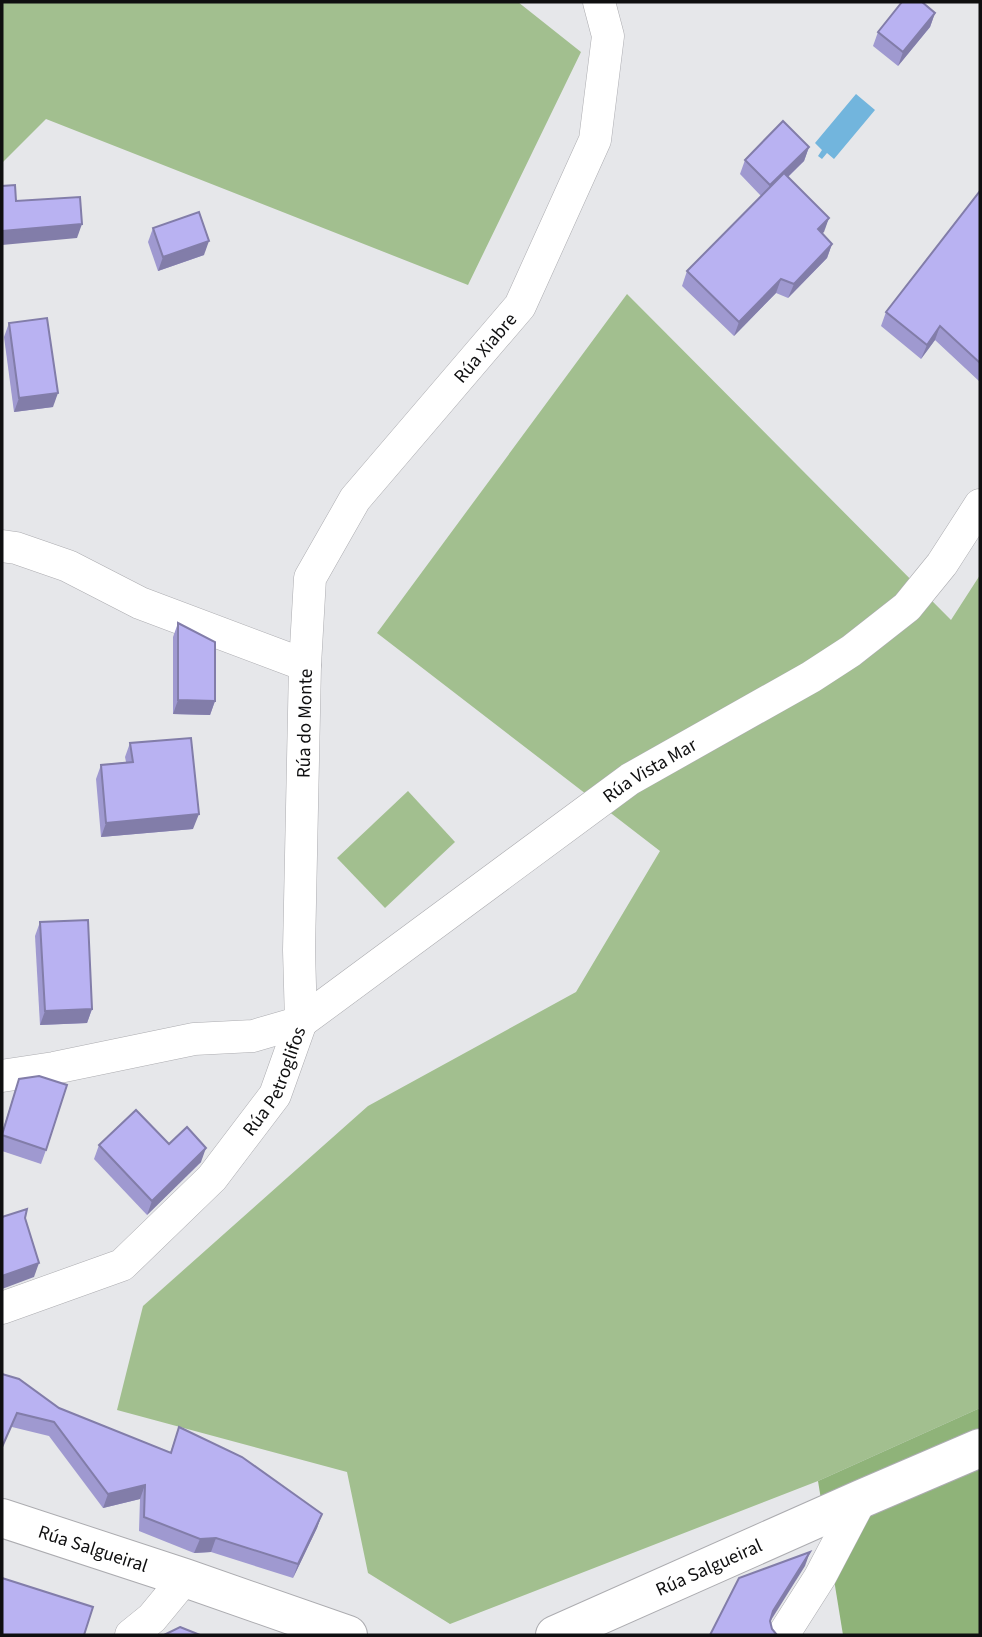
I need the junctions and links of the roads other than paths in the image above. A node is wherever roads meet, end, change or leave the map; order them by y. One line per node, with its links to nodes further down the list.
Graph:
1 (599, 2): 4 (street, Rúa Xiabre)
2 (980, 505): 5 (street, Rúa Vista Mar)
3 (2, 546): 4 (street, Rúa do Monte)
4 (304, 664): 5 (street, Rúa do Monte)
5 (301, 1023): 6 (street, Rúa Petroglifos); 7 (street, Rúa Petroglifos)
6 (2, 1076)
7 (2, 1308)
8 (980, 1448): 9 (street, Rúa Salgueiral)
9 (861, 1499): 14 (street, Rúa Salgueiral); 15 (street)
10 (2, 1518): 11 (street, Rúa Salgueiral)
11 (185, 1578): 12 (street); 13 (street, Rúa Salgueiral)
12 (131, 1635)
13 (348, 1635)
14 (555, 1635)
15 (783, 1635)

